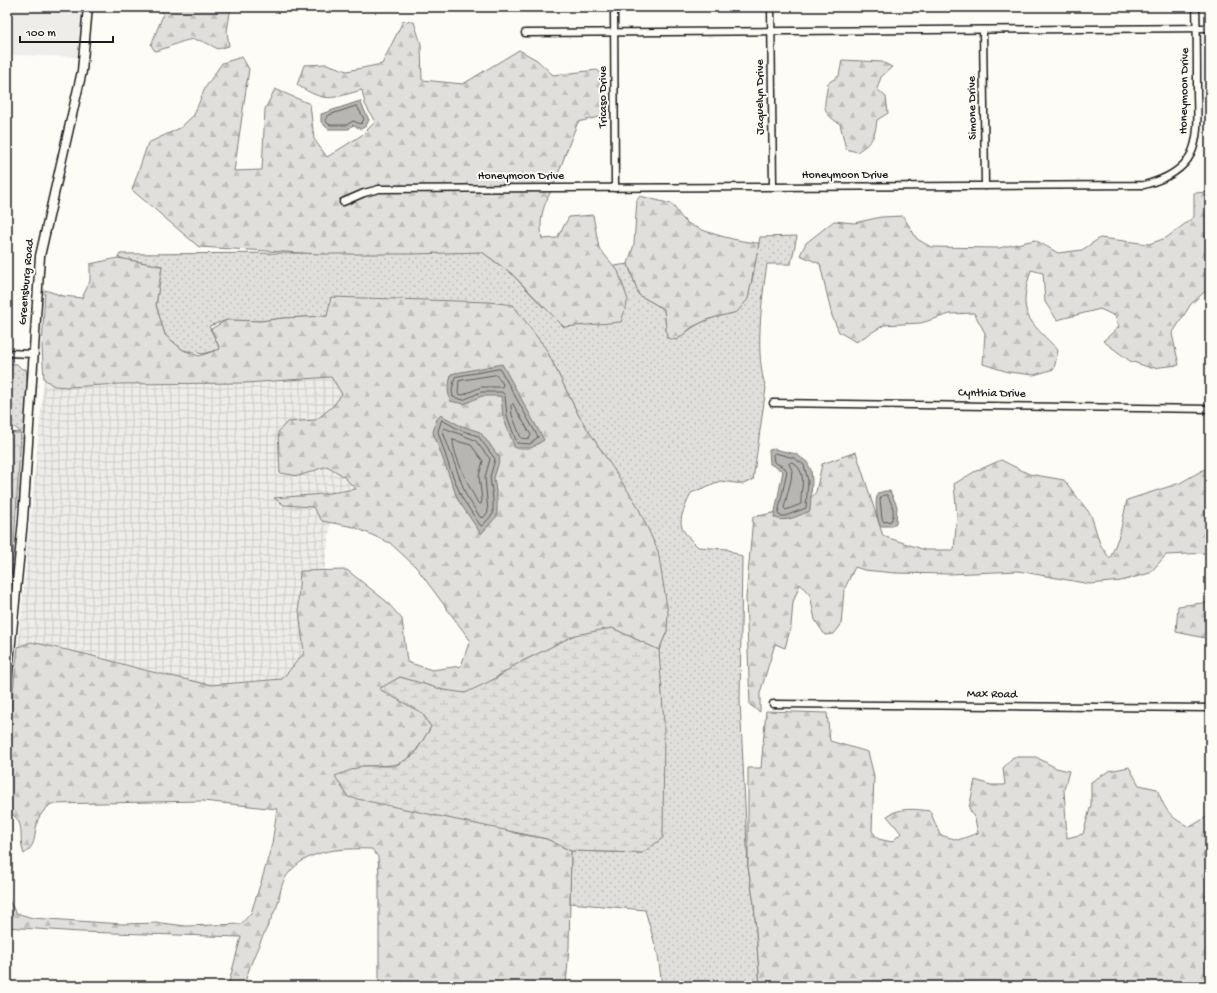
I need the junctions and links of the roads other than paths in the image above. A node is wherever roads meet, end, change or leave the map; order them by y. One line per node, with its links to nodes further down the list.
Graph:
1 (88, 7): 16 (main road, Greensburg Road)
2 (614, 7): 10 (street, Tricaso Drive)
3 (771, 7): 8 (street, Jaquelyn Drive)
4 (1196, 7): 5 (street, Honeymoon Drive)
5 (1197, 28): 6 (street); 7 (street); 11 (street, Honeymoon Drive)
6 (1210, 28)
7 (983, 30): 8 (street); 11 (street, Simone Drive)
8 (772, 31): 10 (street); 12 (street, Jaquelyn Drive)
9 (525, 32): 10 (street)
10 (614, 32): 13 (street, Tricaso Drive)
11 (985, 186): 12 (street, Honeymoon Drive)
12 (773, 187): 13 (street, Honeymoon Drive)
13 (615, 188): 14 (street, Honeymoon Drive)
14 (343, 202)
15 (7, 354): 16 (street)
16 (33, 354): 19 (main road, Greensburg Road)
17 (773, 403): 18 (street, Cynthia Drive)
18 (1210, 409)
19 (7, 683)
20 (773, 704): 21 (street, Max Road)
21 (1210, 708)

